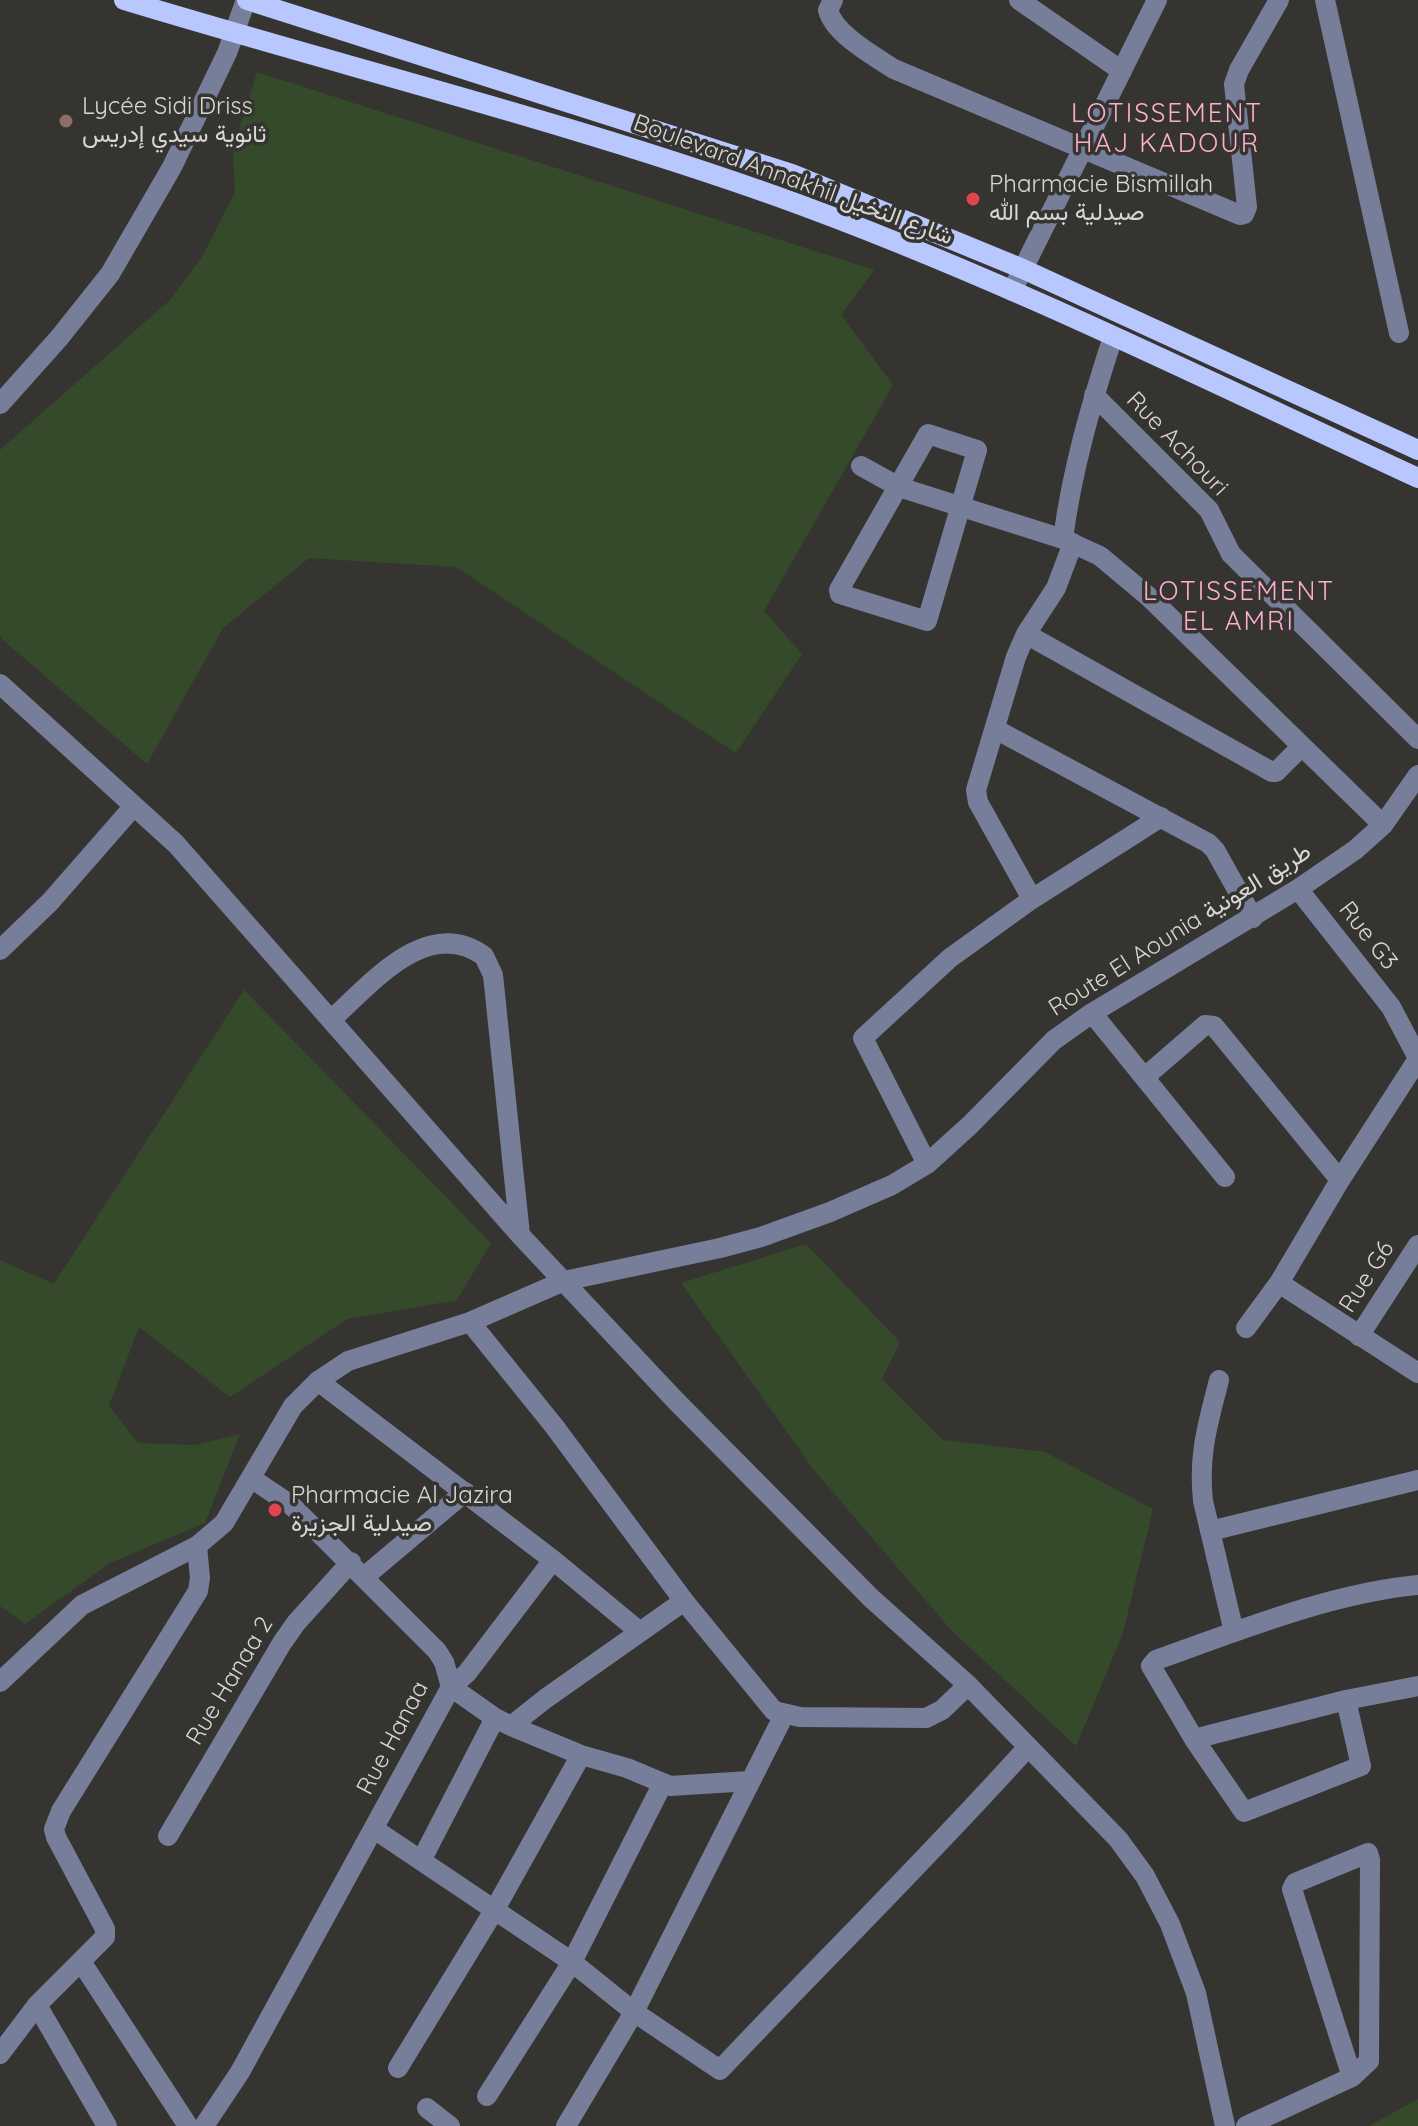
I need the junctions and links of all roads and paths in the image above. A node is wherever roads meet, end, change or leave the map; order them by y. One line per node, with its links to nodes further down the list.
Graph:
1 (124, 0): 8 (main road, Boulevard Annakhil شارع النخيل)
2 (246, 0): 8 (street); 11 (main road, Boulevard Annakhil شارع النخيل)
3 (833, 0): 10 (street)
4 (1019, 0): 9 (street)
5 (1157, 0): 9 (street)
6 (1279, 0): 10 (street)
7 (1325, 0): 13 (street)
8 (234, 34): 12 (main road, Boulevard Annakhil شارع النخيل); 16 (street)
9 (1122, 71): 10 (street)
10 (1083, 151): 11 (street)
11 (1023, 269): 12 (street); 17 (main road, Boulevard Annakhil شارع النخيل)
12 (1012, 291): 14 (main road, Boulevard Annakhil شارع النخيل)
13 (1399, 333)
14 (1113, 337): 15 (street); 19 (main road, Boulevard Annakhil شارع النخيل)
15 (1094, 395): 22 (street); 26 (street, Rue Achouri)
16 (0, 404)
17 (1418, 450)
18 (861, 466): 20 (street)
19 (1418, 478)
20 (899, 487): 21 (street); 21 (street); 21 (street)
21 (961, 508): 22 (street)
22 (1068, 541): 23 (street); 27 (street)
23 (1026, 634): 25 (street); 27 (street)
24 (0, 684): 29 (street)
25 (995, 729): 30 (street); 33 (street)
26 (1418, 739)
27 (1301, 747): 31 (street)
28 (1418, 775): 31 (street, Route El Aounia طريق العونية)
29 (134, 806): 35 (street); 37 (street)
30 (1161, 817): 33 (street); 34 (street)
31 (1383, 825): 32 (street, Route El Aounia طريق العونية)
32 (1298, 889): 34 (street, Route El Aounia طريق العونية); 38 (street, Rue G3)
33 (1032, 899): 40 (street)
34 (1253, 918): 36 (street, Route El Aounia طريق العونية)
35 (0, 950)
36 (1092, 1013): 39 (street); 40 (street, Route El Aounia طريق العونية)
37 (331, 1020): 43 (street); 43 (street)
38 (1418, 1058): 42 (street)
39 (1146, 1076): 41 (street); 42 (street)
40 (927, 1164): 45 (street, Route El Aounia طريق العونية)
41 (1225, 1177)
42 (1340, 1180): 46 (street)
43 (520, 1235): 45 (street)
44 (1418, 1245): 49 (street, Rue G6)
45 (564, 1281): 47 (street, Route El Aounia طريق العونية); 66 (street)
46 (1279, 1283): 48 (street); 49 (street)
47 (470, 1322): 52 (street, Route El Aounia طريق العونية); 61 (street)
48 (1246, 1328)
49 (1359, 1336): 50 (street)
50 (1418, 1373)
51 (1219, 1380): 56 (street)
52 (318, 1381): 53 (street, Route El Aounia طريق العونية); 55 (street)
53 (251, 1478): 57 (street, Route El Aounia طريق العونية); 59 (street, Rue Hanaa)
54 (1418, 1480): 56 (street)
55 (465, 1492): 58 (street); 59 (street, Rue Hanaa 2)
56 (1210, 1531): 63 (street)
57 (197, 1546): 64 (street, Route El Aounia طريق العونية); 82 (street)
58 (553, 1560): 62 (street); 68 (street)
59 (358, 1570): 68 (street, Rue Hanaa); 78 (street, Rue Hanaa 2)
60 (1418, 1585): 63 (street)
61 (684, 1601): 62 (street); 70 (street)
62 (640, 1632): 71 (street)
63 (1234, 1632): 72 (street)
64 (8, 1660): 65 (street, Route El Aounia طريق العونية)
65 (0, 1682)
66 (968, 1685): 70 (street); 73 (street)
67 (1418, 1686): 69 (street)
68 (451, 1687): 71 (street); 77 (street, Rue Hanaa)
69 (1346, 1700): 72 (street); 72 (street)
70 (784, 1715): 75 (street)
71 (503, 1722): 74 (street); 79 (street)
72 (1194, 1739)
73 (1027, 1748): 84 (street, Rue Hanaa); 95 (street)
74 (581, 1755): 76 (street); 80 (street)
75 (750, 1781): 76 (street); 84 (street)
76 (663, 1783): 81 (street)
77 (374, 1829): 79 (street, Rue Hanaa); 92 (street)
78 (168, 1836)
79 (422, 1859): 80 (street, Rue Hanaa)
80 (495, 1909): 81 (street, Rue Hanaa); 86 (street)
81 (572, 1962): 84 (street, Rue Hanaa); 88 (street)
82 (82, 1963): 83 (street); 91 (street)
83 (37, 2005): 85 (street); 90 (street)
84 (634, 2012): 94 (street)
85 (0, 2054)
86 (398, 2068)
87 (1352, 2077): 87 (street); 96 (street)
88 (487, 2096)
89 (427, 2108): 93 (street)
90 (107, 2126)
91 (188, 2126)
92 (204, 2126)
93 (450, 2126)
94 (566, 2126)
95 (1225, 2126)
96 (1246, 2126)

